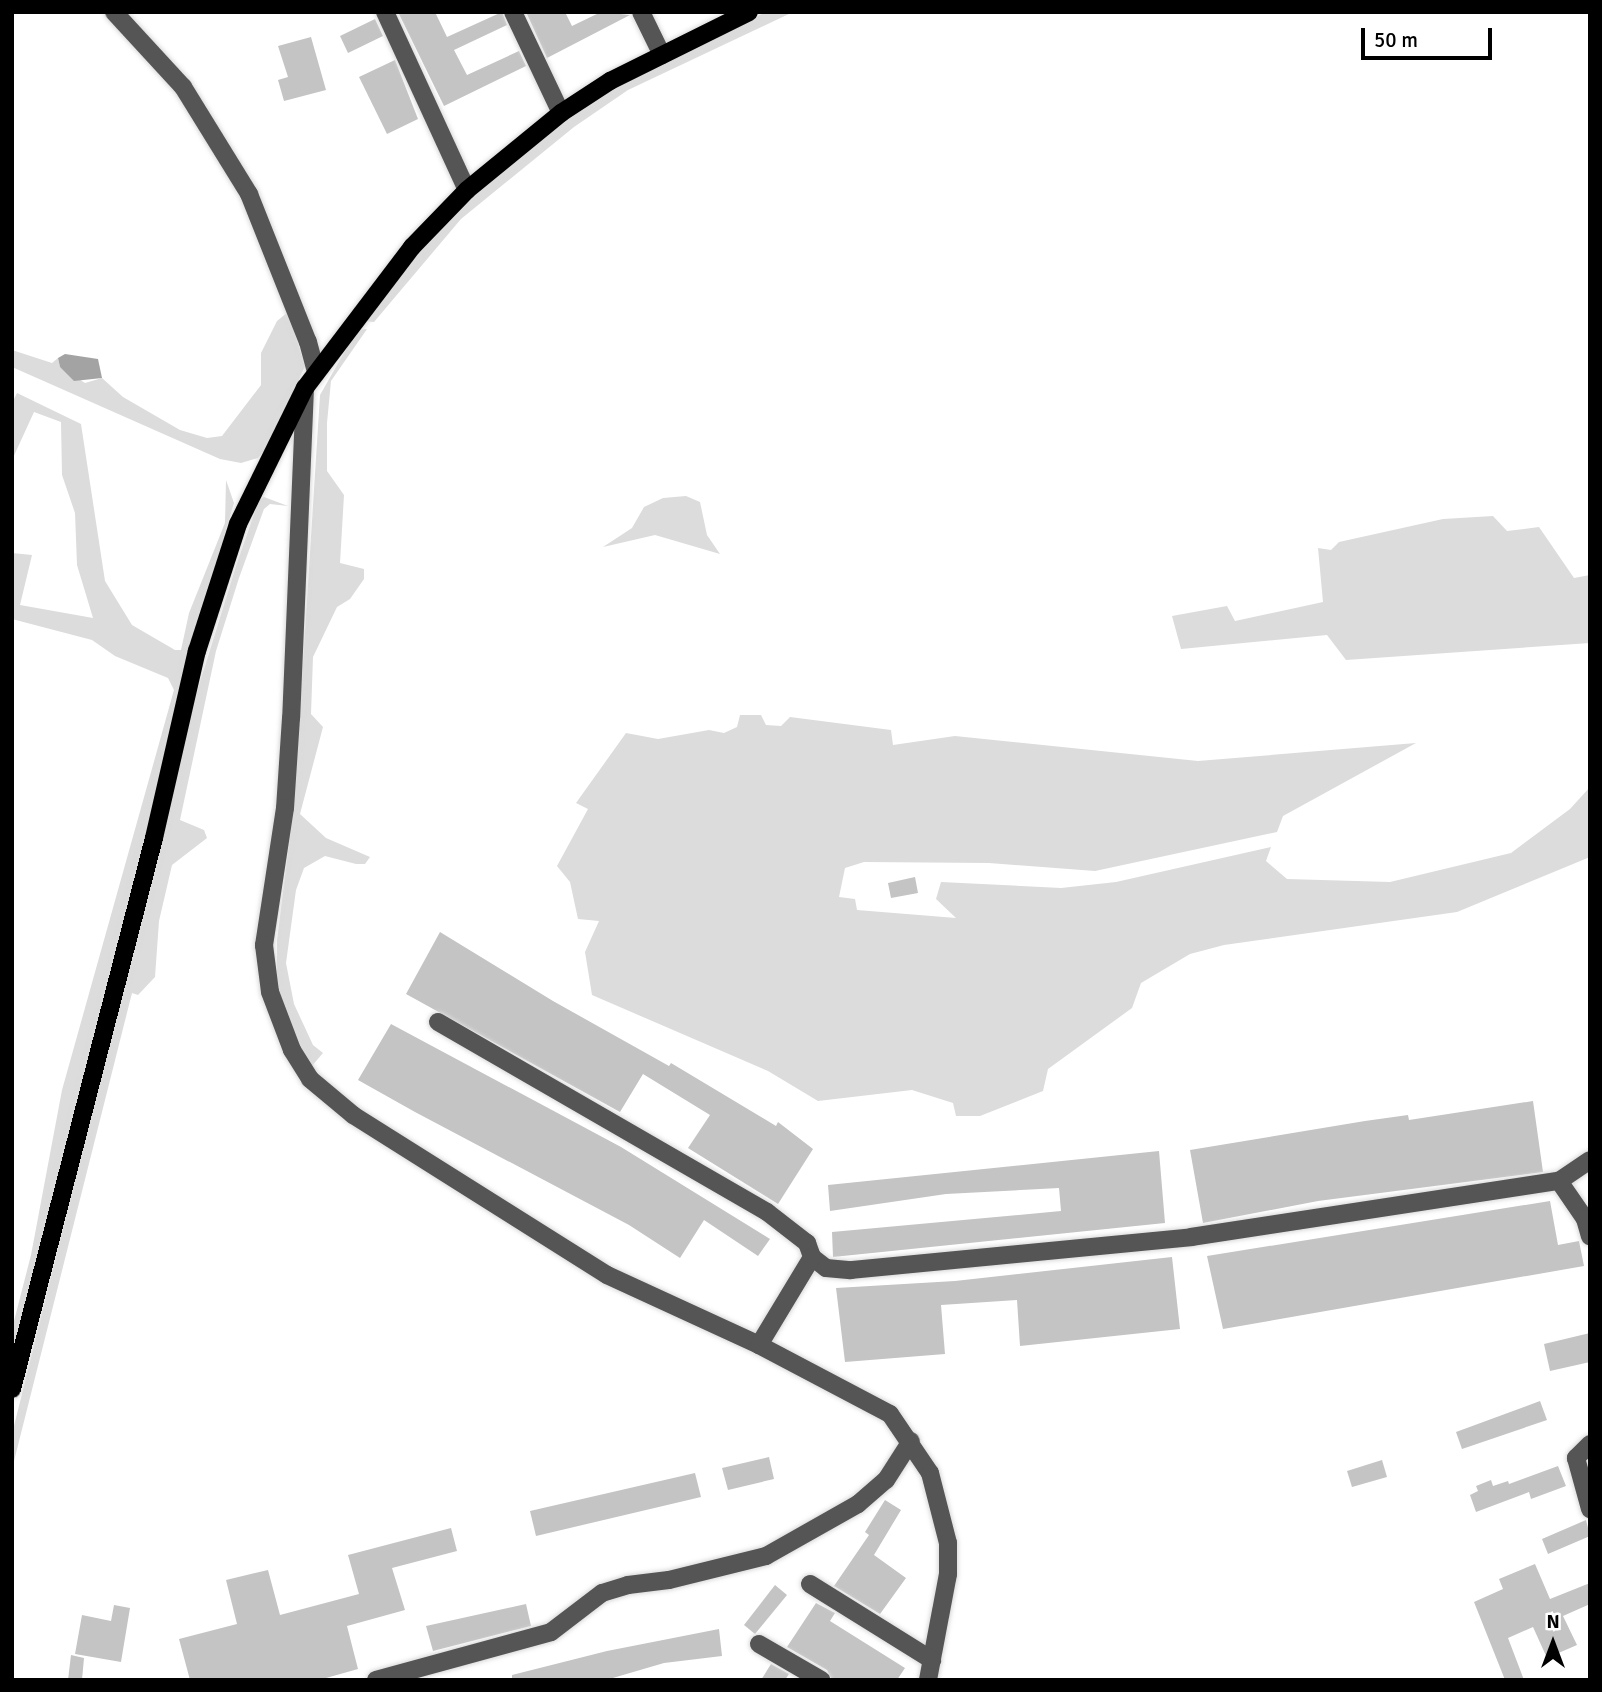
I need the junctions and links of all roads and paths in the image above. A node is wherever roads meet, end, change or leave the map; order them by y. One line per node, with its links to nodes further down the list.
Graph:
1 (114, 12): 9 (street)
2 (385, 12): 8 (street)
3 (513, 12): 7 (street)
4 (641, 12): 6 (street)
5 (749, 12): 6 (main road)
6 (662, 55): 7 (main road)
7 (561, 113): 8 (main road)
8 (467, 190): 9 (main road)
9 (316, 372): 10 (main road)
10 (305, 387): 16 (street); 17 (main road)
11 (438, 1022): 15 (street)
12 (1590, 1160): 13 (street)
13 (1559, 1181): 14 (street); 15 (street)
14 (1590, 1236)
15 (812, 1256): 16 (street)
16 (759, 1345): 18 (street)
17 (12, 1389)
18 (911, 1441): 23 (street); 24 (street)
19 (1590, 1444): 20 (street)
20 (1590, 1509)
21 (810, 1584): 23 (street)
22 (759, 1644): 26 (street)
23 (932, 1660): 27 (street)
24 (424, 1674): 25 (street)
25 (376, 1680)
26 (821, 1680)
27 (928, 1680)

